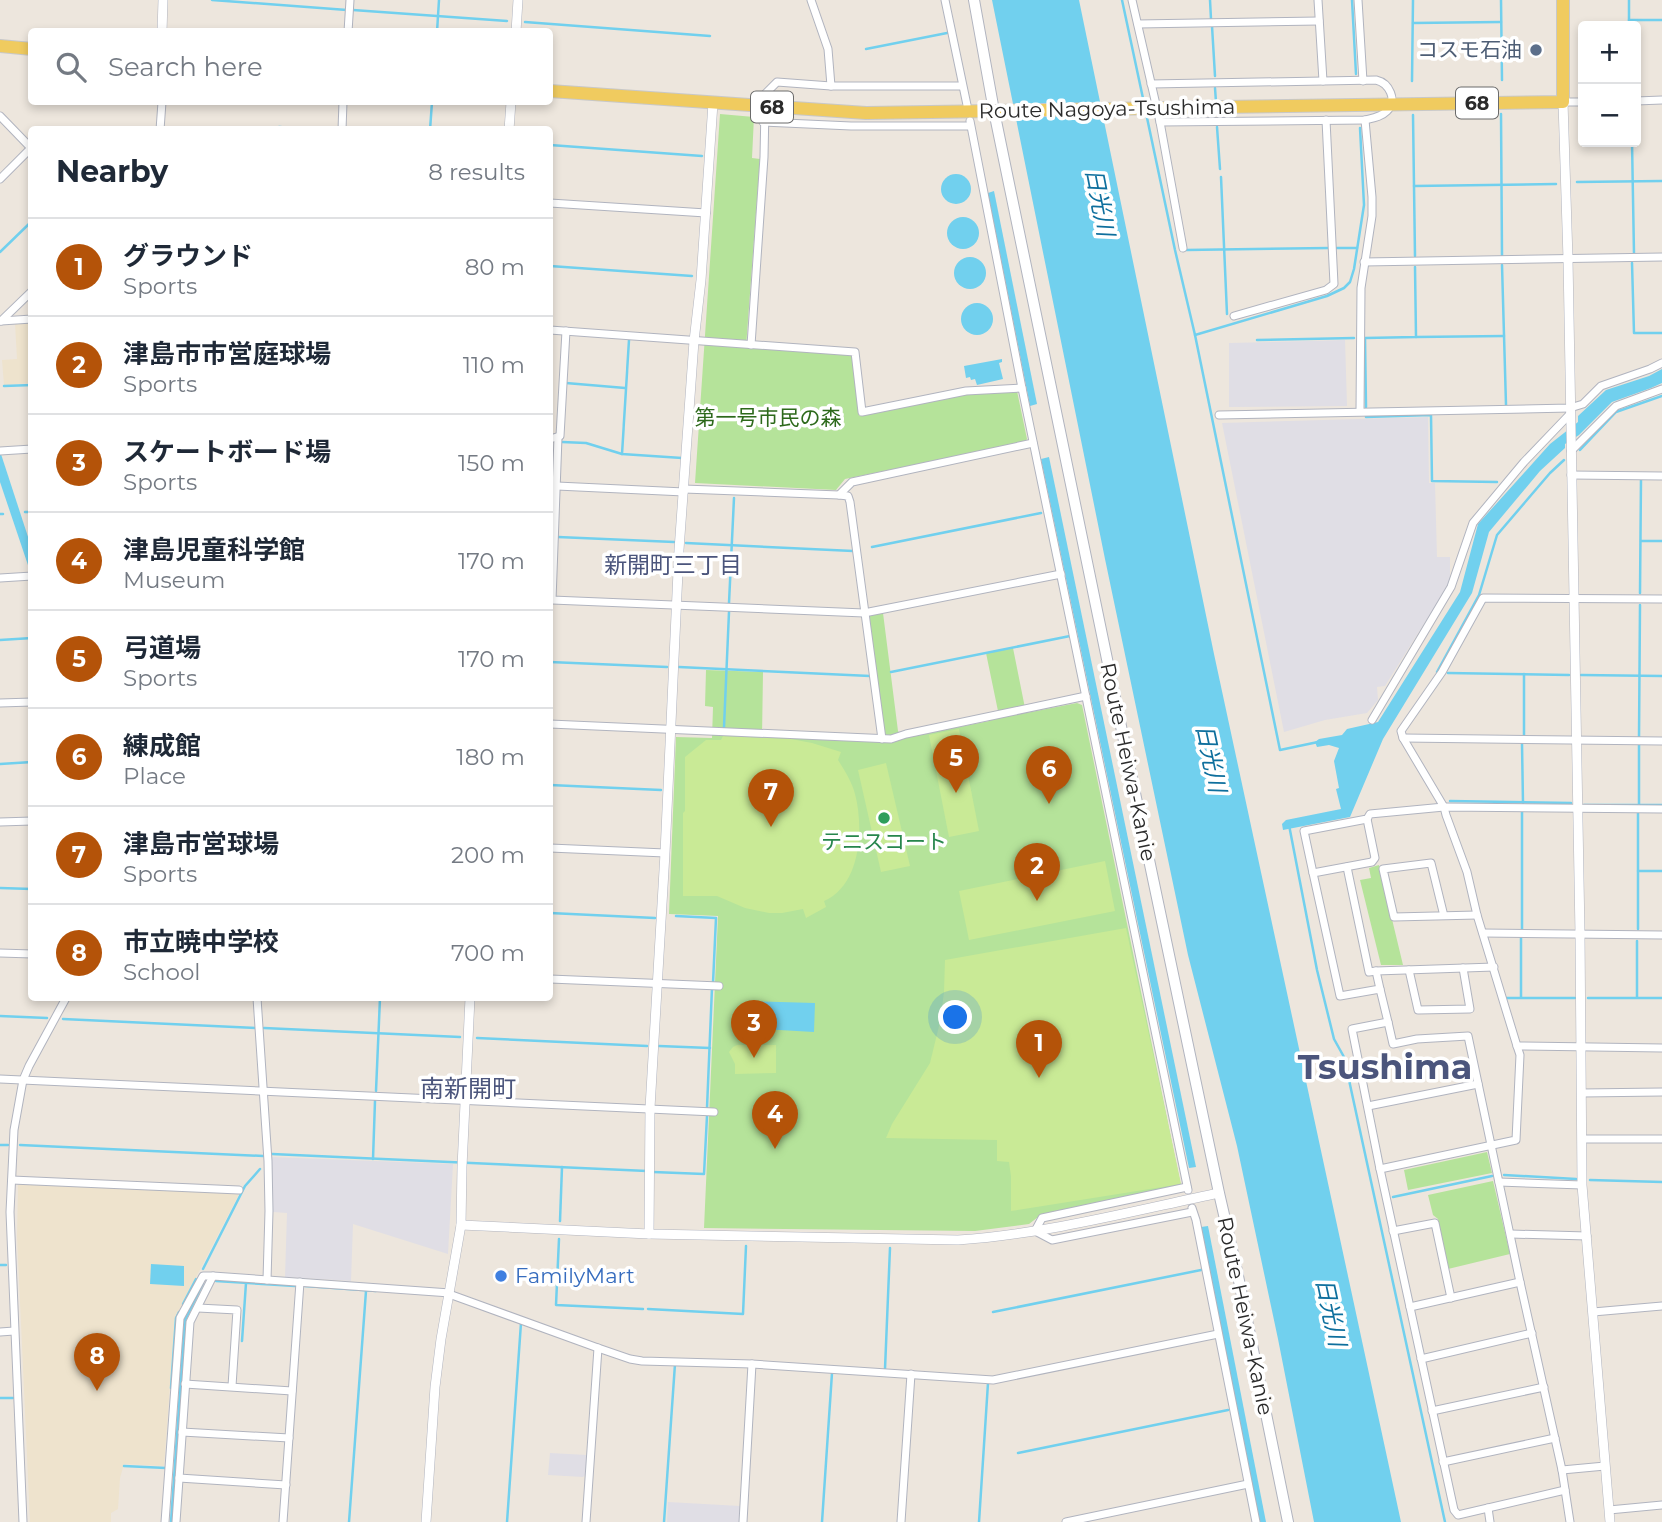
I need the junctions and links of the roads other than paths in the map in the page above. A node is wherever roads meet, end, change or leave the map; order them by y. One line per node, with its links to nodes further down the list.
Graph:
1 (163, 0): 13 (street)
2 (351, 0): 14 (street)
3 (518, 0): 15 (street)
4 (811, 0): 21 (street)
5 (945, 0): 22 (street)
6 (974, 0): 35 (main road, Route Heiwa-Kanie)
7 (1132, 0): 12 (street)
8 (1318, 0): 11 (street)
9 (1358, 0): 19 (street)
10 (1563, 0): 26 (main road)
11 (1319, 21): 12 (street); 18 (street)
12 (1138, 24): 20 (street)
13 (162, 28)
14 (348, 28)
15 (516, 28)
16 (0, 46): 17 (main road)
17 (28, 49)
18 (1323, 81): 19 (street); 20 (street)
19 (1363, 81): 29 (street)
20 (1151, 84): 40 (street)
21 (831, 86): 22 (street); 34 (street)
22 (962, 86): 33 (street)
23 (553, 91): 28 (main road, Route Nagoya-Tsushima / 68)
24 (1662, 100): 25 (street)
25 (1641, 101)
26 (1563, 102): 27 (street); 29 (main road, Route Nagoya-Tsushima / 68); 51 (street)
27 (1578, 102)
28 (713, 103): 34 (main road, Route Nagoya-Tsushima / 68); 48 (street)
29 (1391, 104): 35 (main road, Route Nagoya-Tsushima / 68, bridge); 38 (street)
30 (162, 105): 41 (street)
31 (344, 105): 42 (street)
32 (511, 105): 43 (street)
33 (967, 105)
34 (759, 106): 35 (main road, Route Nagoya-Tsushima / 68); 39 (street)
35 (994, 111): 147 (main road, Route Heiwa-Kanie)
36 (0, 116): 44 (street)
37 (1326, 120): 38 (street); 40 (street); 54 (street)
38 (1365, 120): 52 (street)
39 (764, 122): 60 (street); 62 (street)
40 (1160, 122): 49 (street)
41 (160, 126)
42 (342, 126)
43 (509, 126)
44 (28, 146)
45 (28, 152): 46 (street)
46 (0, 179)
47 (553, 203): 48 (street)
48 (706, 213): 59 (street)
49 (1183, 248)
50 (1662, 257): 51 (street)
51 (1568, 259): 52 (street); 65 (street)
52 (1364, 262): 64 (street)
53 (28, 295): 56 (street)
54 (1234, 316)
55 (28, 319): 56 (street)
56 (1, 321)
57 (553, 330): 58 (street)
58 (566, 331): 59 (street); 67 (street)
59 (694, 341): 60 (street); 76 (street)
60 (751, 345): 62 (street)
61 (1662, 363): 65 (street)
62 (1022, 388): 69 (street)
63 (1662, 389): 70 (street)
64 (1360, 411): 65 (street); 66 (street)
65 (1570, 414): 70 (street); 90 (street)
66 (1219, 415)
67 (558, 437): 68 (street); 75 (street)
68 (553, 438)
69 (1033, 443): 77 (street); 79 (street)
70 (1571, 448): 73 (street)
71 (28, 449): 72 (street)
72 (1, 451)
73 (1571, 475): 74 (street); 82 (street)
74 (1662, 476)
75 (557, 486): 76 (street); 78 (street)
76 (684, 490): 77 (street); 85 (street)
77 (839, 495): 86 (street)
78 (553, 562)
79 (1061, 574): 86 (street); 87 (street)
80 (28, 576): 81 (street)
81 (0, 578)
82 (1574, 599): 83 (street); 93 (street); 95 (street)
83 (1662, 599)
84 (553, 600): 85 (street)
85 (677, 605): 86 (street); 92 (street)
86 (864, 613): 94 (street)
87 (1086, 696): 94 (street); 151 (street)
88 (28, 702): 89 (street)
89 (0, 703)
90 (1372, 720)
91 (553, 724): 92 (street)
92 (670, 729): 94 (street); 104 (street)
93 (1403, 738): 95 (street); 97 (street)
94 (882, 739)
95 (1576, 740): 96 (street); 98 (street)
96 (1662, 741)
97 (1444, 807): 98 (street); 100 (street); 107 (street)
98 (1578, 808): 99 (street); 110 (street)
99 (1662, 809)
100 (1367, 819): 105 (street); 106 (street)
101 (28, 821): 102 (street)
102 (0, 822)
103 (553, 848): 104 (street)
104 (665, 853): 119 (street)
105 (1347, 867): 106 (street); 117 (street)
106 (1313, 873): 121 (street)
107 (1477, 915): 108 (street); 109 (street)
108 (1444, 916): 108 (street)
109 (1483, 933): 110 (street); 114 (street)
110 (1580, 934): 111 (street); 127 (street)
111 (1662, 935)
112 (0, 953): 113 (street)
113 (28, 954)
114 (1494, 967): 115 (street); 126 (street)
115 (1463, 968): 116 (street); 116 (street)
116 (1409, 970): 117 (street)
117 (1376, 971): 121 (street)
118 (553, 979): 119 (street)
119 (657, 983): 120 (street); 137 (street)
120 (719, 986)
121 (1380, 989): 125 (street)
122 (64, 1001): 130 (street)
123 (257, 1001): 132 (street)
124 (470, 1001): 135 (street)
125 (1388, 1021): 131 (street); 136 (street)
126 (1517, 1046): 127 (street); 141 (street)
127 (1582, 1047): 128 (street); 134 (street)
128 (1662, 1048)
129 (0, 1079): 130 (street)
130 (23, 1080): 132 (street); 143 (street)
131 (1478, 1084): 136 (street); 141 (street)
132 (263, 1091): 135 (street); 157 (street)
133 (1662, 1092): 134 (street)
134 (1582, 1093): 139 (street)
135 (465, 1101): 137 (street); 150 (street)
136 (1368, 1106): 142 (street)
137 (650, 1108): 138 (street); 153 (street)
138 (714, 1112)
139 (1582, 1139): 140 (street); 145 (street)
140 (1662, 1139)
141 (1492, 1145): 142 (street); 144 (street)
142 (1380, 1169): 152 (street)
143 (12, 1180): 146 (street); 149 (street)
144 (1499, 1182): 145 (street); 154 (street)
145 (1582, 1185): 155 (street)
146 (239, 1191)
147 (1219, 1194): 151 (street); 202 (main road, Route Heiwa-Kanie)
148 (0, 1212): 149 (street)
149 (10, 1212): 166 (street)
150 (461, 1224): 153 (street); 160 (street)
151 (1035, 1231): 153 (street); 168 (street)
152 (1393, 1231): 161 (street); 163 (street)
153 (649, 1234)
154 (1511, 1234): 155 (street); 159 (street)
155 (1587, 1236): 165 (street)
156 (213, 1276): 157 (street); 164 (street); 193 (street)
157 (267, 1280): 158 (street)
158 (300, 1282): 160 (street); 177 (street)
159 (1520, 1282): 161 (street); 169 (street)
160 (450, 1293): 170 (street); 196 (street)
161 (1451, 1298): 163 (street)
162 (1662, 1306): 165 (street)
163 (1410, 1307): 171 (street)
164 (198, 1308): 174 (street); 175 (street)
165 (1593, 1312): 183 (street)
166 (14, 1331): 167 (street); 192 (street)
167 (0, 1332)
168 (1218, 1334): 173 (street); 186 (street)
169 (1532, 1334): 171 (street); 176 (street)
170 (597, 1348): 172 (street); 197 (street)
171 (1421, 1359): 178 (street)
172 (752, 1364): 173 (street); 198 (street)
173 (911, 1374): 199 (street)
174 (185, 1384): 175 (street); 179 (street)
175 (232, 1386): 177 (street)
176 (1544, 1387): 178 (street); 181 (street)
177 (292, 1391): 180 (street)
178 (1432, 1411): 182 (street)
179 (182, 1432): 180 (street); 185 (street)
180 (289, 1438): 187 (street)
181 (1555, 1438): 182 (street); 184 (street)
182 (1443, 1462): 190 (street)
183 (1605, 1466): 184 (street); 191 (street)
184 (1562, 1470): 188 (street)
185 (179, 1478): 187 (street); 194 (street)
186 (1248, 1484): 200 (street); 201 (street)
187 (286, 1485): 195 (street)
188 (1565, 1490): 190 (street); 204 (street)
189 (1662, 1505): 191 (street)
190 (1488, 1508): 203 (street)
191 (1609, 1510): 205 (street)
192 (23, 1522)
193 (166, 1522)
194 (176, 1522)
195 (283, 1522)
196 (426, 1522)
197 (586, 1522)
198 (743, 1522)
199 (901, 1522)
200 (1066, 1522)
201 (1256, 1522)
202 (1288, 1522)
203 (1490, 1522)
204 (1570, 1522)
205 (1610, 1522)

